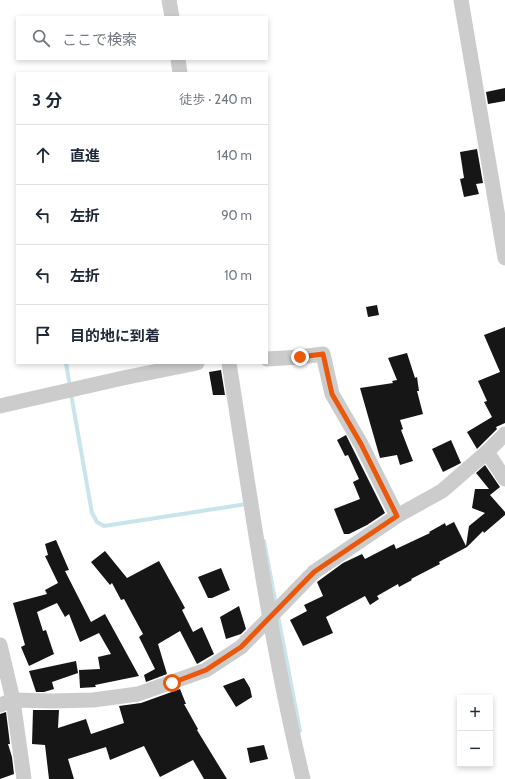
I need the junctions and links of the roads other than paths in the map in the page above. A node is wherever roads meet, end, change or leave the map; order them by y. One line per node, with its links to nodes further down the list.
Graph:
1 (170, 0): 3 (street)
2 (461, 0): 6 (street)
3 (172, 16)
4 (178, 60): 5 (street)
5 (180, 72)
6 (505, 258)
7 (268, 359): 14 (street)
8 (193, 364): 10 (street)
9 (231, 364): 15 (street)
10 (0, 406)
11 (505, 434): 12 (street)
12 (487, 452): 13 (street); 14 (street)
13 (505, 479)
14 (397, 516): 15 (street)
15 (272, 616): 17 (street); 19 (street)
16 (0, 645): 17 (street)
17 (6, 703): 18 (street)
18 (24, 779)
19 (303, 779)

